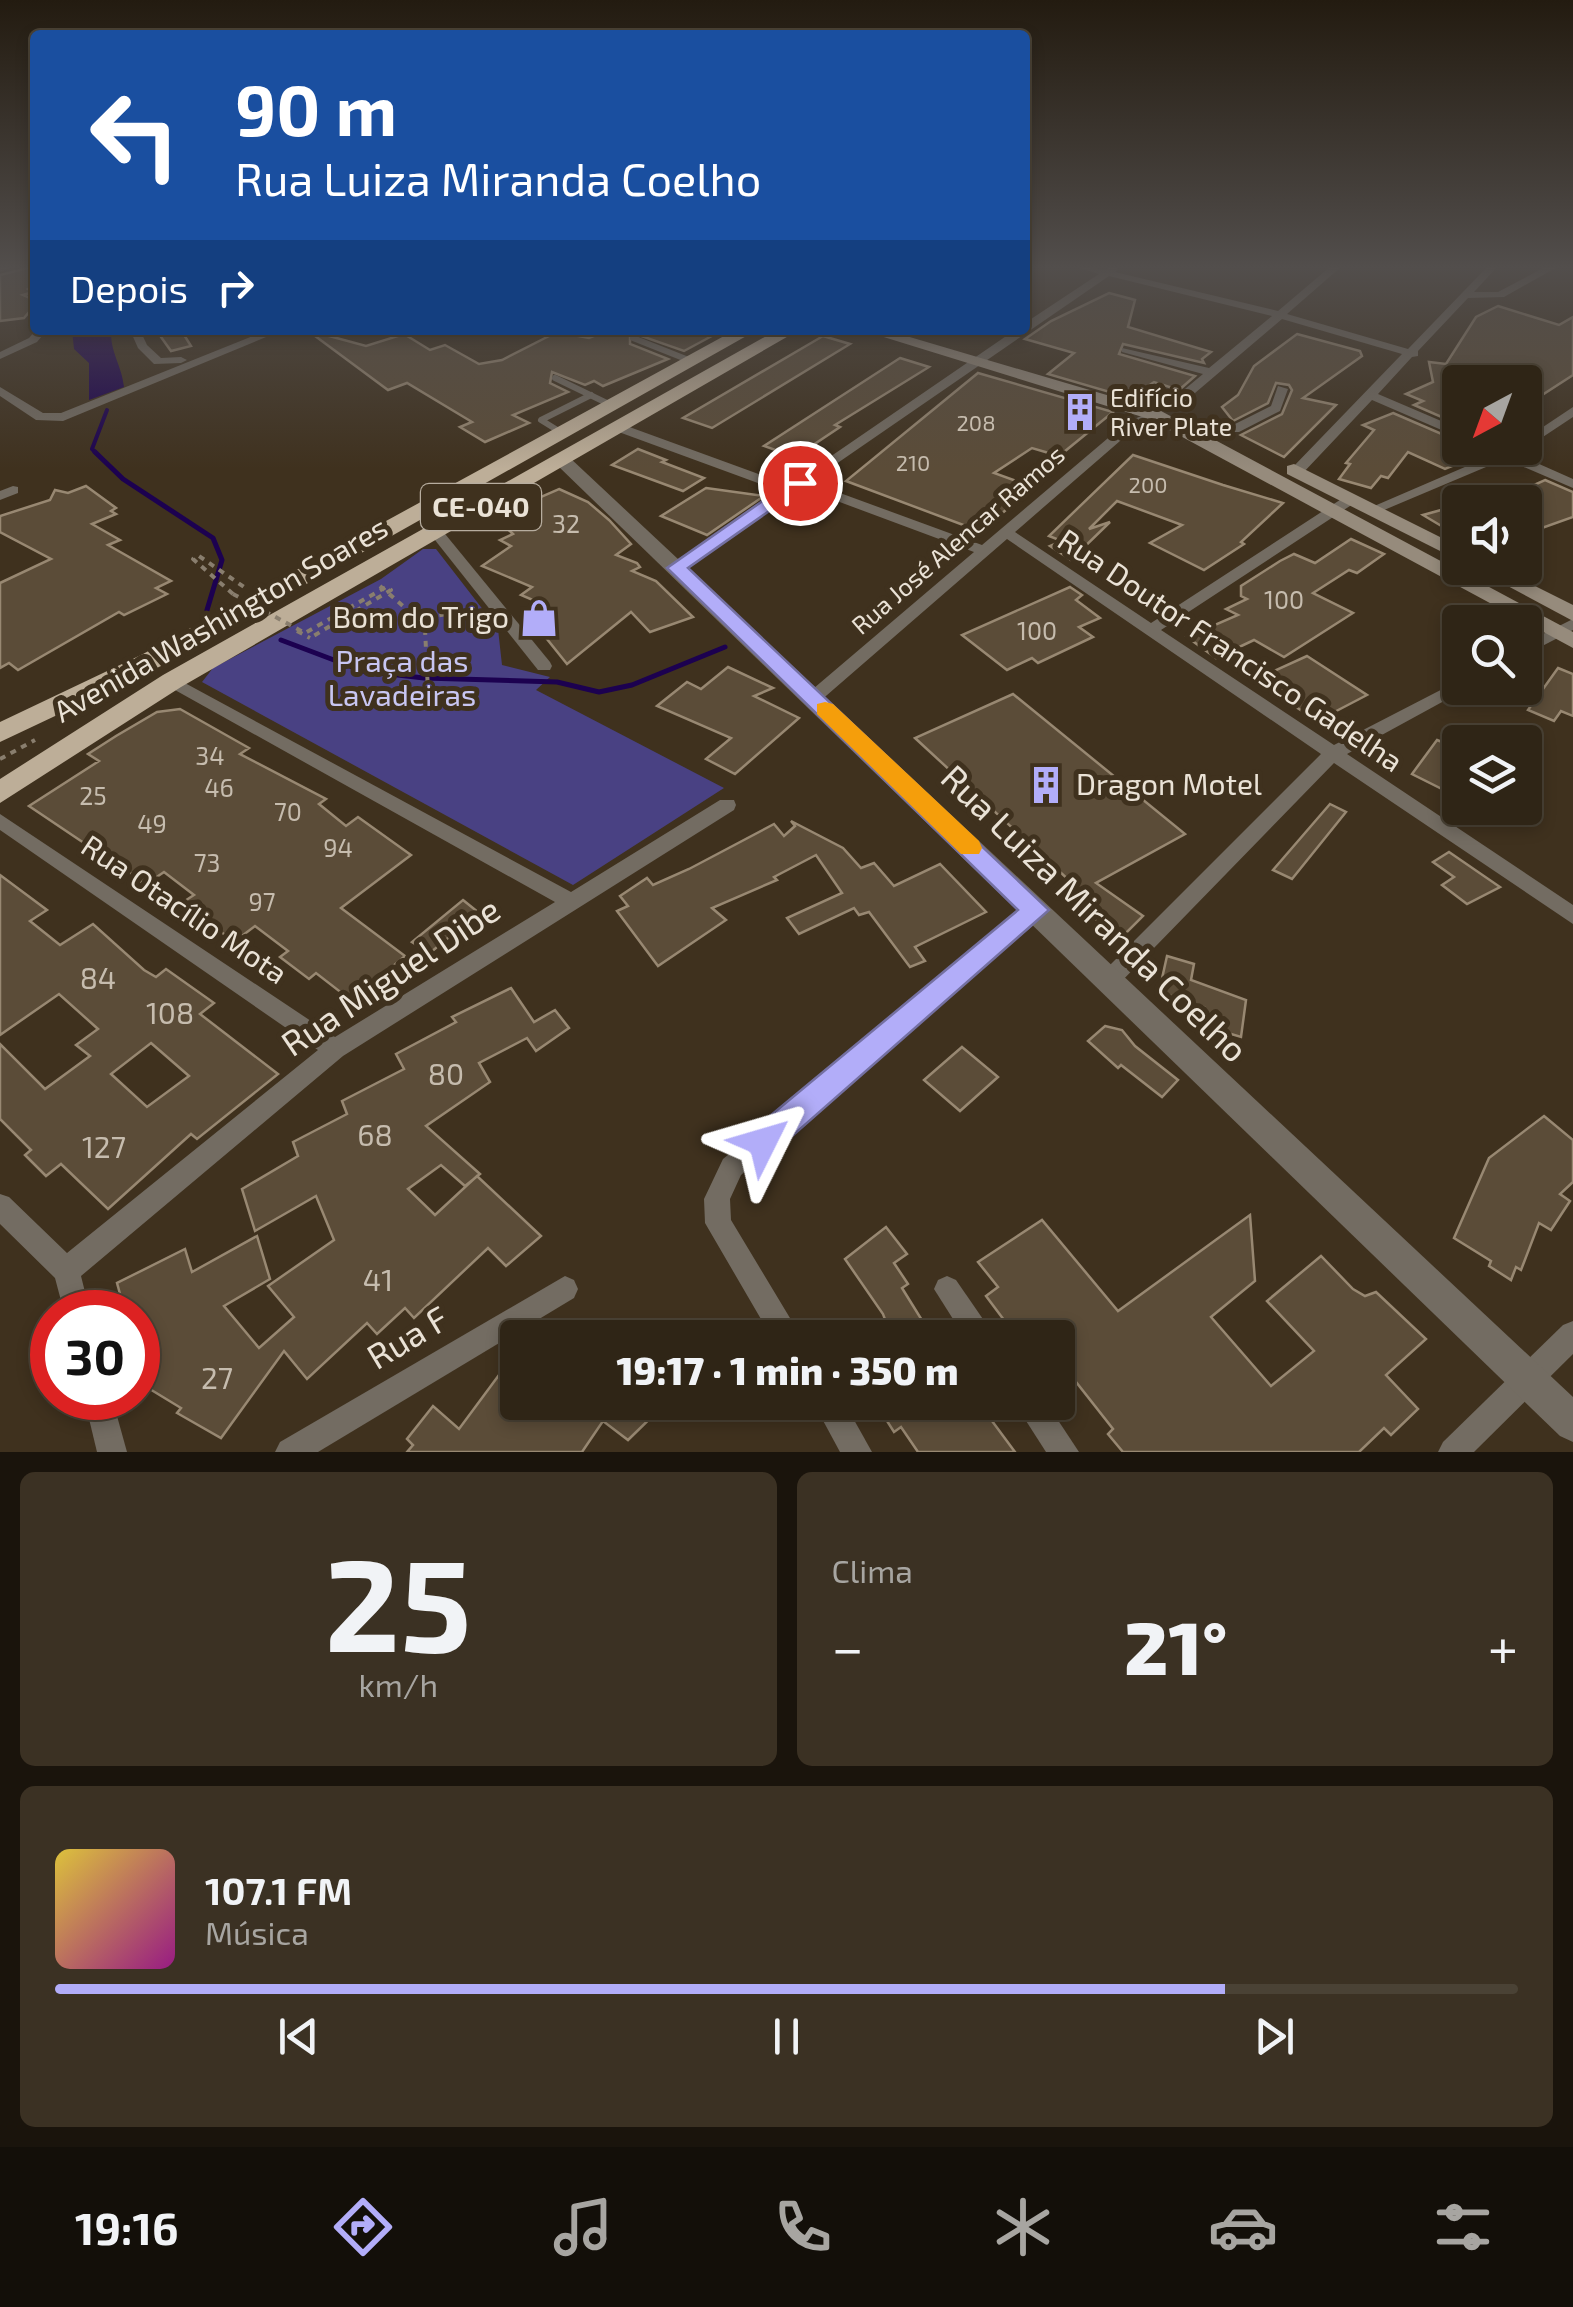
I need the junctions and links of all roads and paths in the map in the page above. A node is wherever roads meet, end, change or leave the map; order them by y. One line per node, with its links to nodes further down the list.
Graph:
1 (1260, 334): 18 (street, Rua José Alencar Ramos)
2 (1343, 334): 15 (street)
3 (1432, 334): 15 (street)
4 (35, 335): 14 (street)
5 (138, 335): 6 (street)
6 (245, 335)
7 (266, 335): 21 (street)
8 (739, 335): 16 (highway, Avenida Washington Soares / CE-040)
9 (780, 335): 26 (highway, Avenida Washington Soares / CE-040)
10 (886, 335): 17 (main road)
11 (1015, 335): 17 (street)
12 (633, 338): 16 (lane)
13 (1126, 350): 18 (street)
14 (0, 353)
15 (1414, 354): 23 (street)
16 (691, 361): 26 (highway, Avenida Washington Soares / CE-040)
17 (976, 361): 24 (main road); 35 (street)
18 (1213, 374): 24 (street, Rua José Alencar Ramos)
19 (556, 378): 22 (lane)
20 (1282, 389): 28 (street)
21 (0, 391)
22 (591, 395): 26 (lane); 30 (lane)
23 (1373, 396): 27 (street); 33 (street)
24 (1163, 411): 28 (main road); 36 (main road); 39 (street, Rua José Alencar Ramos)
25 (1573, 411): 29 (street)
26 (618, 417): 30 (highway, Avenida Washington Soares / CE-040); 35 (street)
27 (1442, 426)
28 (1230, 431): 33 (main road)
29 (1542, 432)
30 (564, 447): 38 (highway, Avenida Washington Soares / CE-040); 42 (street, Rua Luiza Miranda Coelho); 45 (highway, Avenida Washington Soares / CE-040)
31 (1542, 464): 34 (street)
32 (1478, 465): 37 (street)
33 (1297, 471): 36 (main road)
34 (1573, 484)
35 (795, 486): 41 (street); 42 (street)
36 (1342, 504): 37 (main road); 50 (street); 51 (main road)
37 (1372, 510): 40 (main road)
38 (436, 532): 53 (street); 54 (highway, Avenida Washington Soares / CE-040)
39 (1006, 532): 41 (street, Rua José Alencar Ramos); 50 (street, Rua Doutor Francisco Gadelha)
40 (1442, 546)
41 (984, 551): 57 (street, Rua José Alencar Ramos)
42 (676, 568): 57 (street, Rua Luiza Miranda Coelho)
43 (378, 584): 48 (path)
44 (1517, 585): 47 (main road)
45 (262, 599): 49 (path, bridge); 58 (highway, Avenida Washington Soares / CE-040)
46 (477, 609): 48 (path)
47 (1573, 614)
48 (418, 619): 55 (path)
49 (293, 628)
50 (1150, 630): 60 (street, Rua Doutor Francisco Gadelha)
51 (1568, 633): 52 (street)
52 (1542, 643)
53 (544, 666)
54 (172, 681): 61 (highway, Avenida Washington Soares / CE-040); 64 (street)
55 (428, 691)
56 (1442, 695): 60 (street)
57 (813, 698): 65 (street, Rua Luiza Miranda Coelho)
58 (10, 736): 59 (path)
59 (37, 751)
60 (1332, 754): 66 (street, Rua Doutor Francisco Gadelha); 67 (street)
61 (0, 793)
62 (728, 806): 64 (street, Rua Miguel Dibe)
63 (0, 822): 68 (street, Rua Otacílio Mota)
64 (570, 902): 68 (street, Rua Miguel Dibe)
65 (1036, 910): 67 (street, Rua Luiza Miranda Coelho); 74 (street)
66 (1573, 916)
67 (1109, 980): 77 (street, Rua Luiza Miranda Coelho)
68 (335, 1049): 70 (street, Rua Miguel Dibe)
69 (0, 1206): 70 (street)
70 (66, 1271): 73 (street)
71 (564, 1289): 83 (street, Rua F)
72 (947, 1289): 75 (street)
73 (71, 1290)
74 (777, 1320)
75 (969, 1320)
76 (1573, 1336): 77 (street)
77 (1528, 1380): 81 (street, Rua Luiza Miranda Coelho); 86 (street)
78 (104, 1420): 82 (street)
79 (838, 1420): 84 (street)
80 (1041, 1420): 85 (street)
81 (1573, 1423)
82 (112, 1452)
83 (290, 1452)
84 (857, 1452)
85 (1064, 1452)
86 (1453, 1452)

